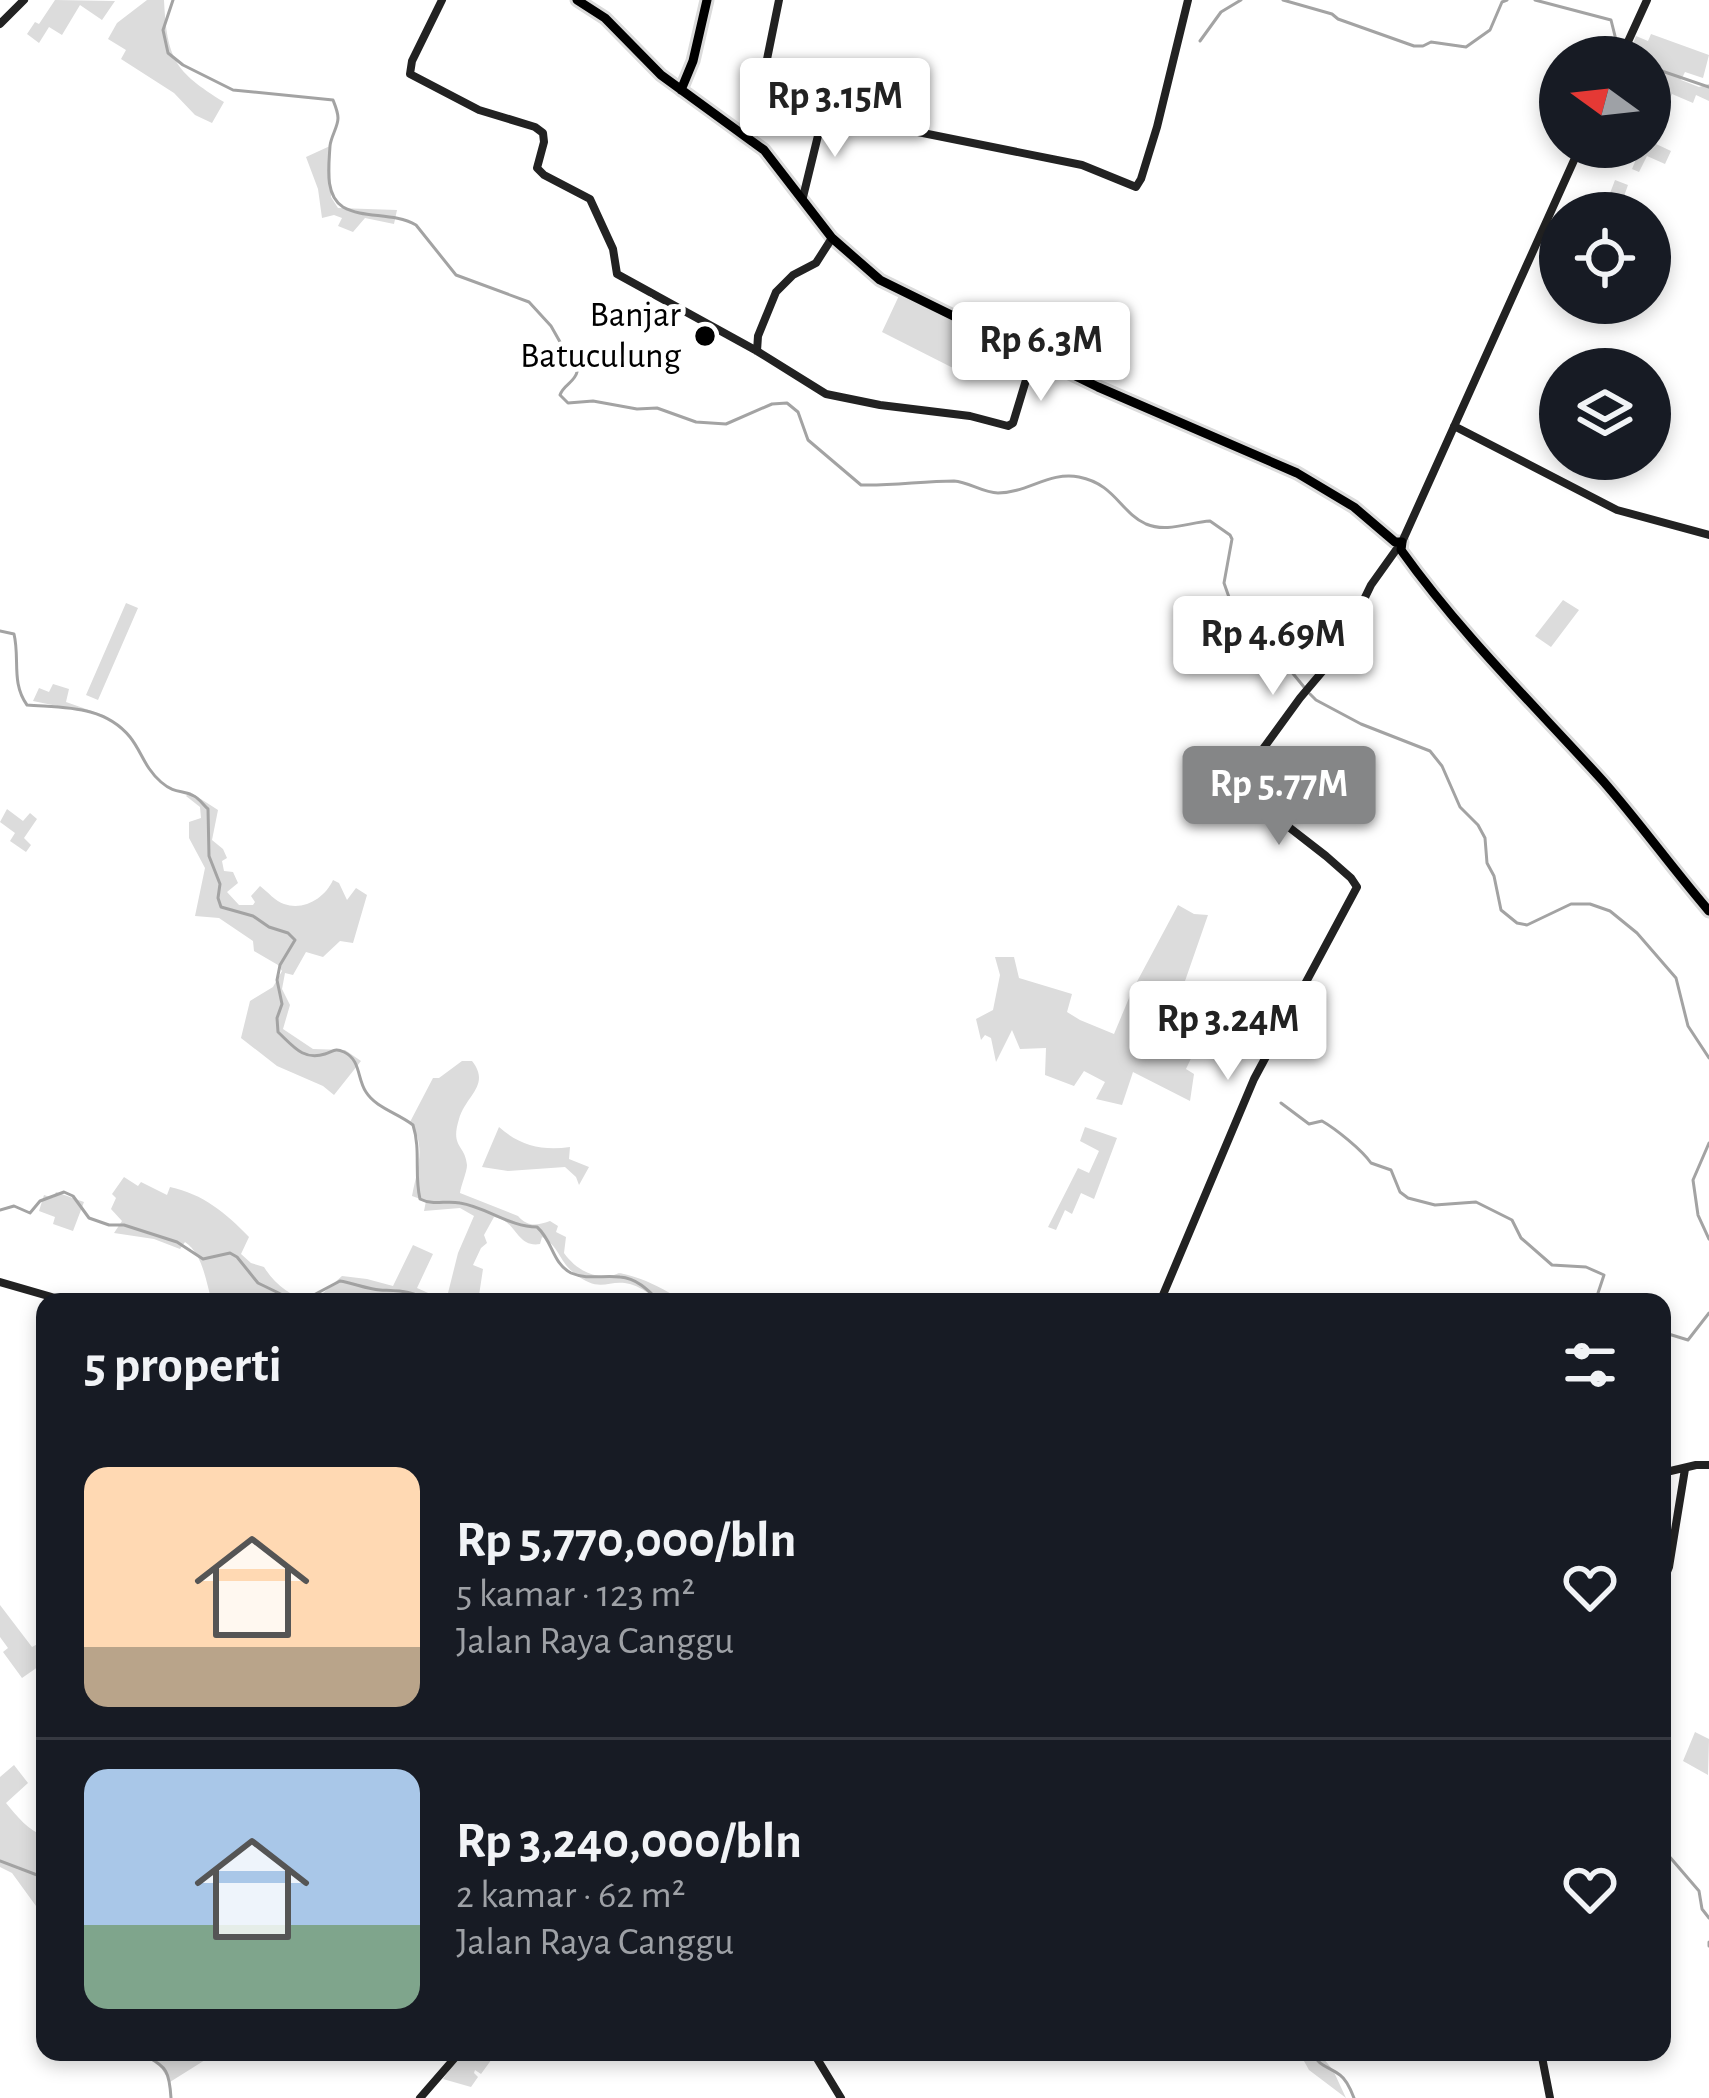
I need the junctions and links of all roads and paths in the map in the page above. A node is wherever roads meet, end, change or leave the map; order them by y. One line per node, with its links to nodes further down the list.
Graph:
1 (24, 0): 8 (street)
2 (442, 0): 15 (street)
3 (577, 0): 10 (main road)
4 (706, 0): 10 (main road)
5 (779, 0): 11 (street)
6 (1188, 0): 11 (street)
7 (1647, 0): 9 (street)
8 (0, 24)
9 (1630, 36)
10 (682, 90): 13 (main road)
11 (824, 111): 13 (street)
12 (1571, 168): 17 (street)
13 (803, 197): 14 (main road)
14 (832, 238): 15 (street); 16 (main road)
15 (752, 349): 16 (street)
16 (1033, 356): 19 (main road)
17 (1454, 426): 18 (street); 19 (street)
18 (1709, 536)
19 (1399, 546): 20 (main road); 23 (street)
20 (1709, 911)
21 (0, 1282): 22 (street)
22 (38, 1293)
23 (1164, 1293)
24 (1709, 1466): 25 (street)
25 (1685, 1468): 26 (street); 27 (street)
26 (1671, 1471)
27 (1671, 1555)
28 (452, 2061): 31 (street)
29 (818, 2061): 32 (street)
30 (1543, 2061): 33 (street)
31 (420, 2098)
32 (841, 2098)
33 (1550, 2098)

